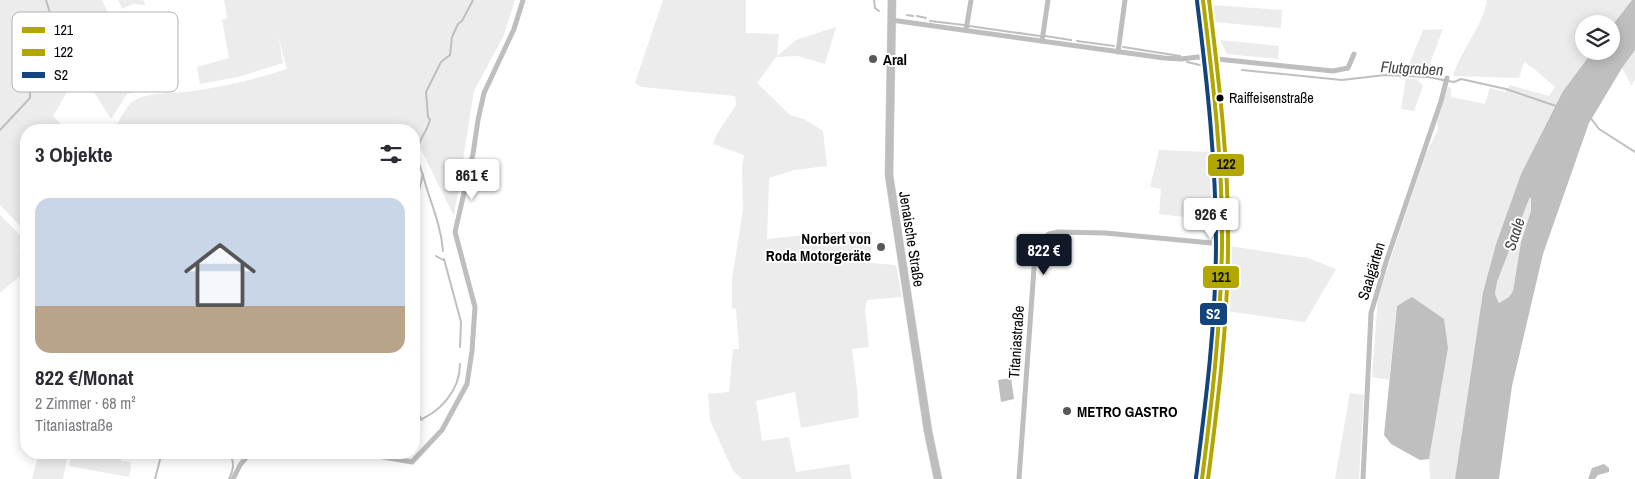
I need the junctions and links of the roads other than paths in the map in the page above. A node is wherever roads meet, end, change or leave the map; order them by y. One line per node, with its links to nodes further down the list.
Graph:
1 (523, 0): 15 (street)
2 (892, 0): 7 (main road, Jenaische Straße)
3 (970, 0): 8 (street)
4 (1048, 0): 9 (street)
5 (1125, 0): 10 (street)
6 (1203, 0): 12 (street)
7 (891, 20): 8 (street); 20 (main road, Jenaische Straße)
8 (966, 30): 9 (street)
9 (1042, 41): 10 (street)
10 (1118, 52): 12 (street)
11 (1354, 54): 12 (street)
12 (1210, 58): 14 (street)
13 (1447, 78): 23 (street, Saalgärten)
14 (1222, 244): 21 (street, Titaniastraße); 22 (street)
15 (420, 453)
16 (245, 459): 19 (street)
17 (395, 459): 18 (street)
18 (415, 459)
19 (234, 479)
20 (938, 479)
21 (1019, 479)
22 (1202, 479)
23 (1363, 479)

